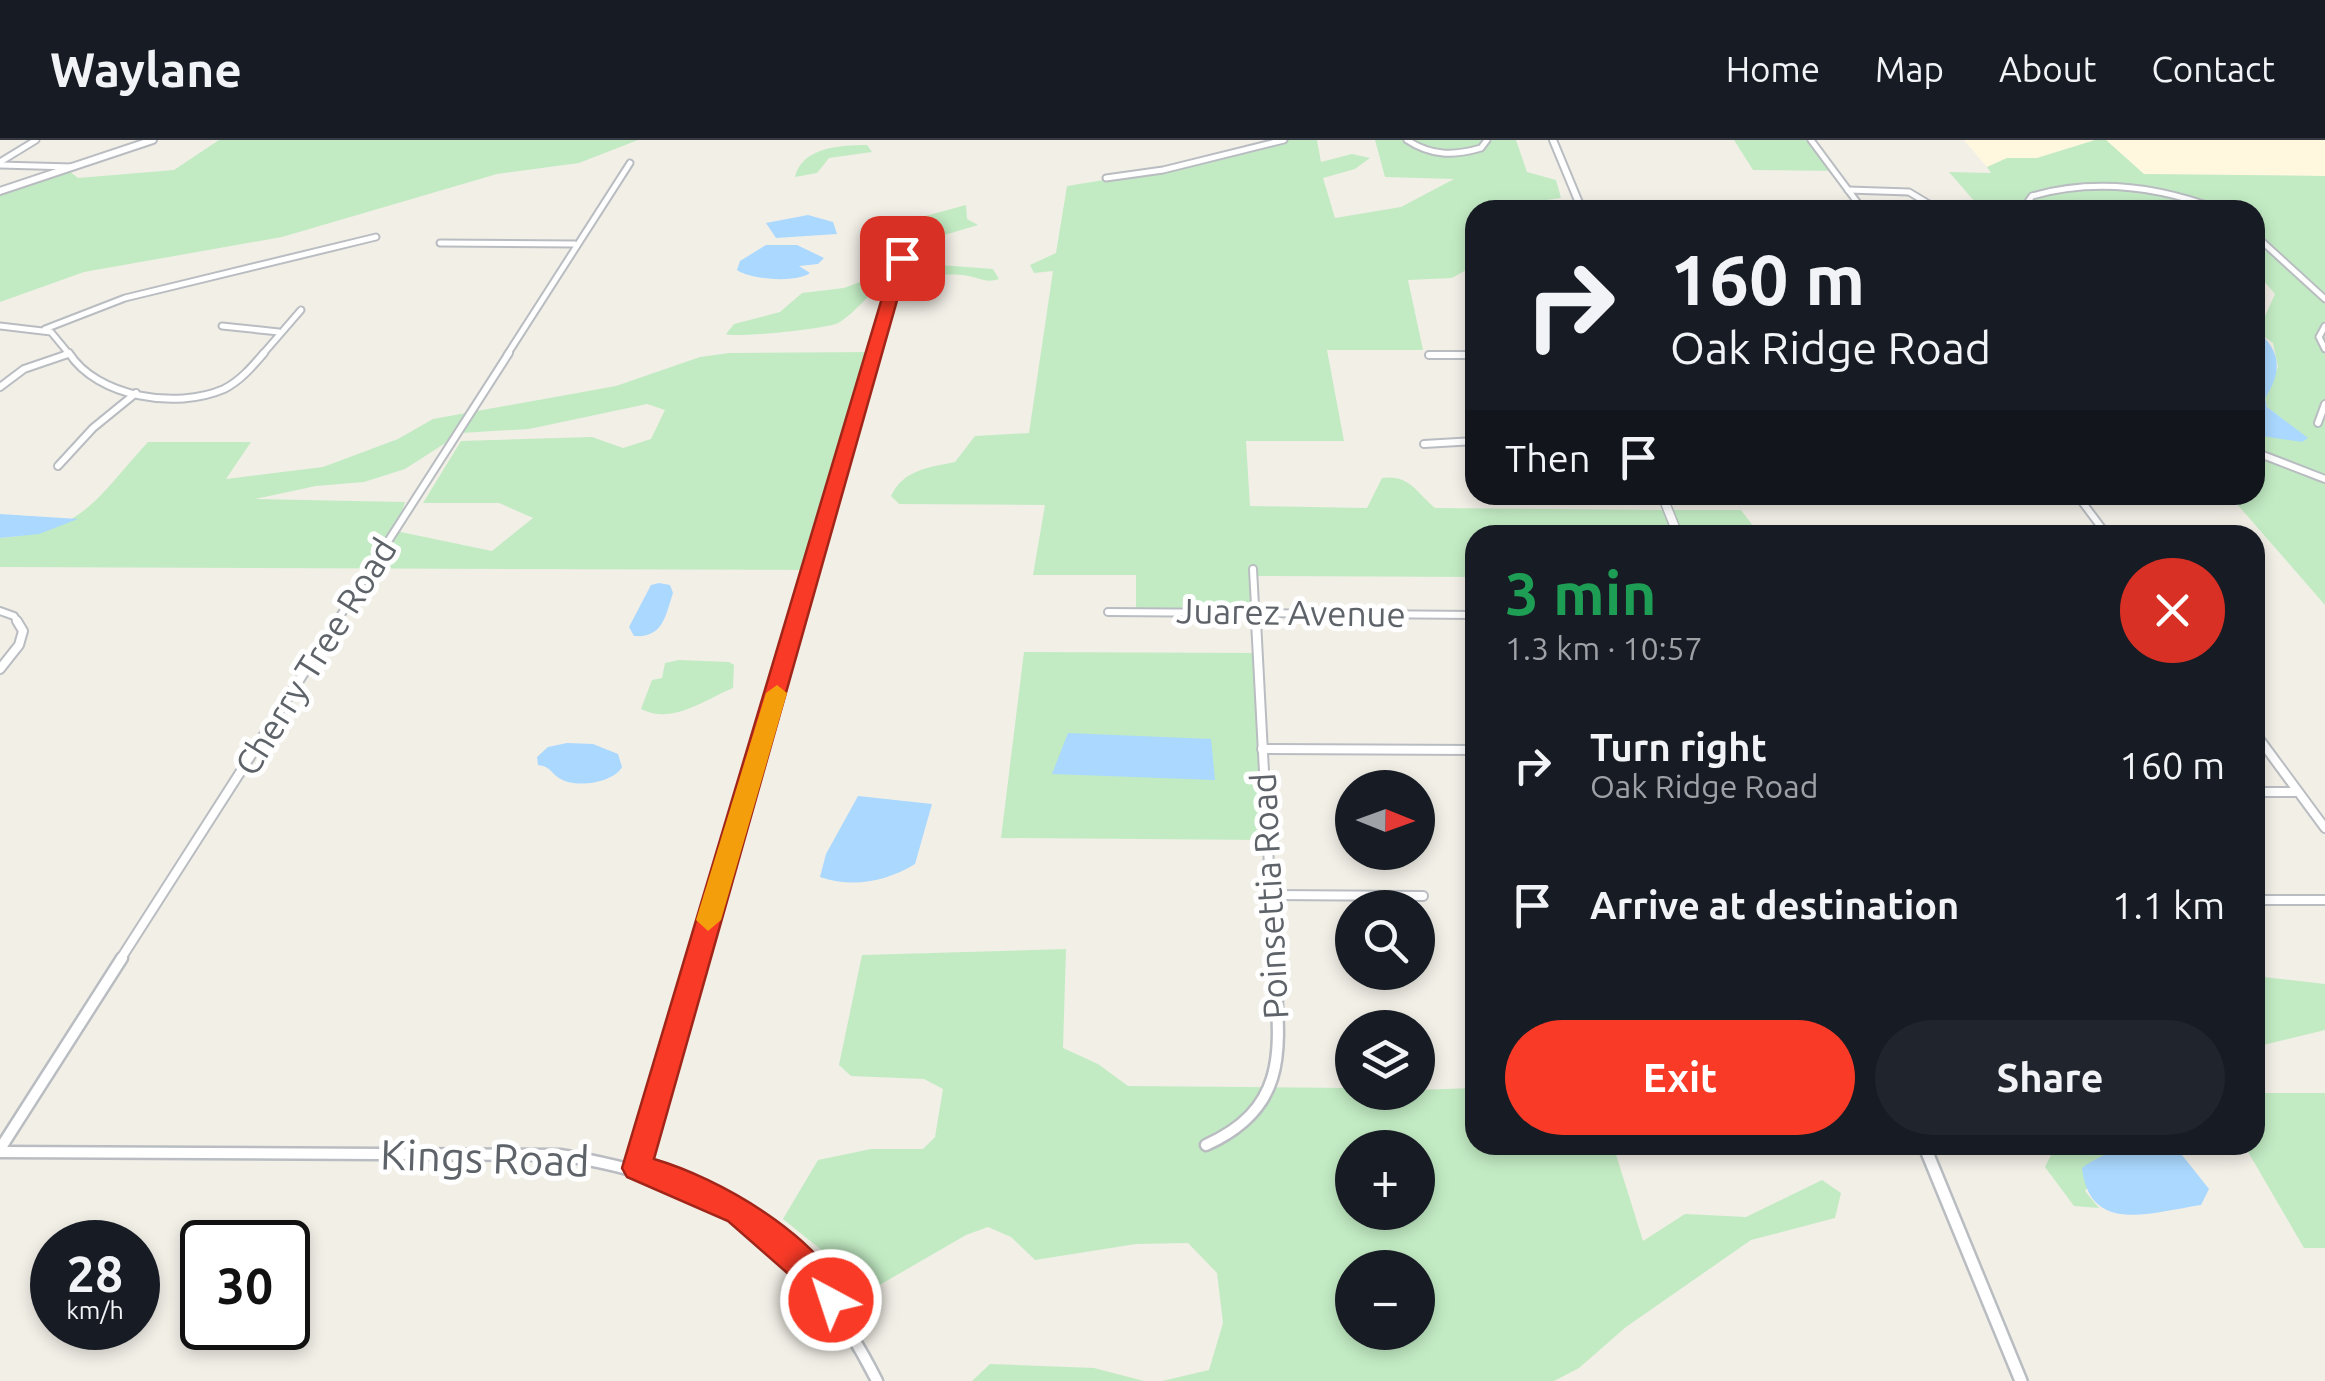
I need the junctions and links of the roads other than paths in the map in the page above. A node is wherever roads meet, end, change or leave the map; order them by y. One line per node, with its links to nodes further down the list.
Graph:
1 (36, 140): 9 (street)
2 (153, 140): 10 (street)
3 (1284, 140): 11 (street)
4 (1407, 140): 5 (street)
5 (1487, 140)
6 (1553, 140): 14 (street)
7 (1810, 140): 12 (street)
8 (630, 163): 23 (street, Cherry Tree Road)
9 (2, 165): 10 (street)
10 (71, 167): 13 (street)
11 (1106, 178)
12 (1848, 190): 15 (street); 16 (street)
13 (0, 191)
14 (1578, 200)
15 (1856, 200)
16 (1929, 200)
17 (2029, 200): 18 (street)
18 (2185, 200)
19 (376, 237): 28 (street)
20 (908, 238): 63 (street)
21 (440, 243): 23 (street)
22 (2265, 243): 24 (street)
23 (576, 244): 61 (street, Cherry Tree Road)
24 (2325, 299)
25 (301, 310): 30 (street)
26 (0, 326): 28 (street)
27 (222, 326): 30 (street)
28 (45, 329): 32 (street)
29 (2324, 331): 31 (street)
30 (280, 332): 36 (street)
31 (2325, 349)
32 (68, 354): 35 (street); 36 (street)
33 (1429, 354): 34 (street)
34 (1465, 355)
35 (0, 388)
36 (136, 393): 42 (street)
37 (2325, 404): 38 (street)
38 (2318, 423)
39 (1465, 442): 40 (street)
40 (1424, 444)
41 (2265, 456): 43 (street)
42 (58, 466)
43 (2325, 480)
44 (1252, 570): 47 (street, Poinsettia Road)
45 (0, 610): 49 (street)
46 (1108, 612): 47 (street, Juarez Avenue)
47 (1257, 613): 48 (street, Juarez Avenue); 51 (street, Poinsettia Road)
48 (1465, 614)
49 (0, 670)
50 (2265, 747): 54 (street)
51 (1262, 749): 52 (street); 56 (street, Poinsettia Road)
52 (1465, 750)
53 (2265, 792): 54 (street)
54 (2296, 792): 55 (street)
55 (2325, 828)
56 (1271, 895): 57 (street); 60 (street, Poinsettia Road)
57 (1335, 895)
58 (2265, 900): 59 (street)
59 (2325, 900)
60 (1206, 1145)
61 (0, 1151): 63 (street, Kings Road)
62 (1928, 1155): 65 (street)
63 (637, 1168): 64 (street, Kings Road)
64 (877, 1381)
65 (2020, 1381)

